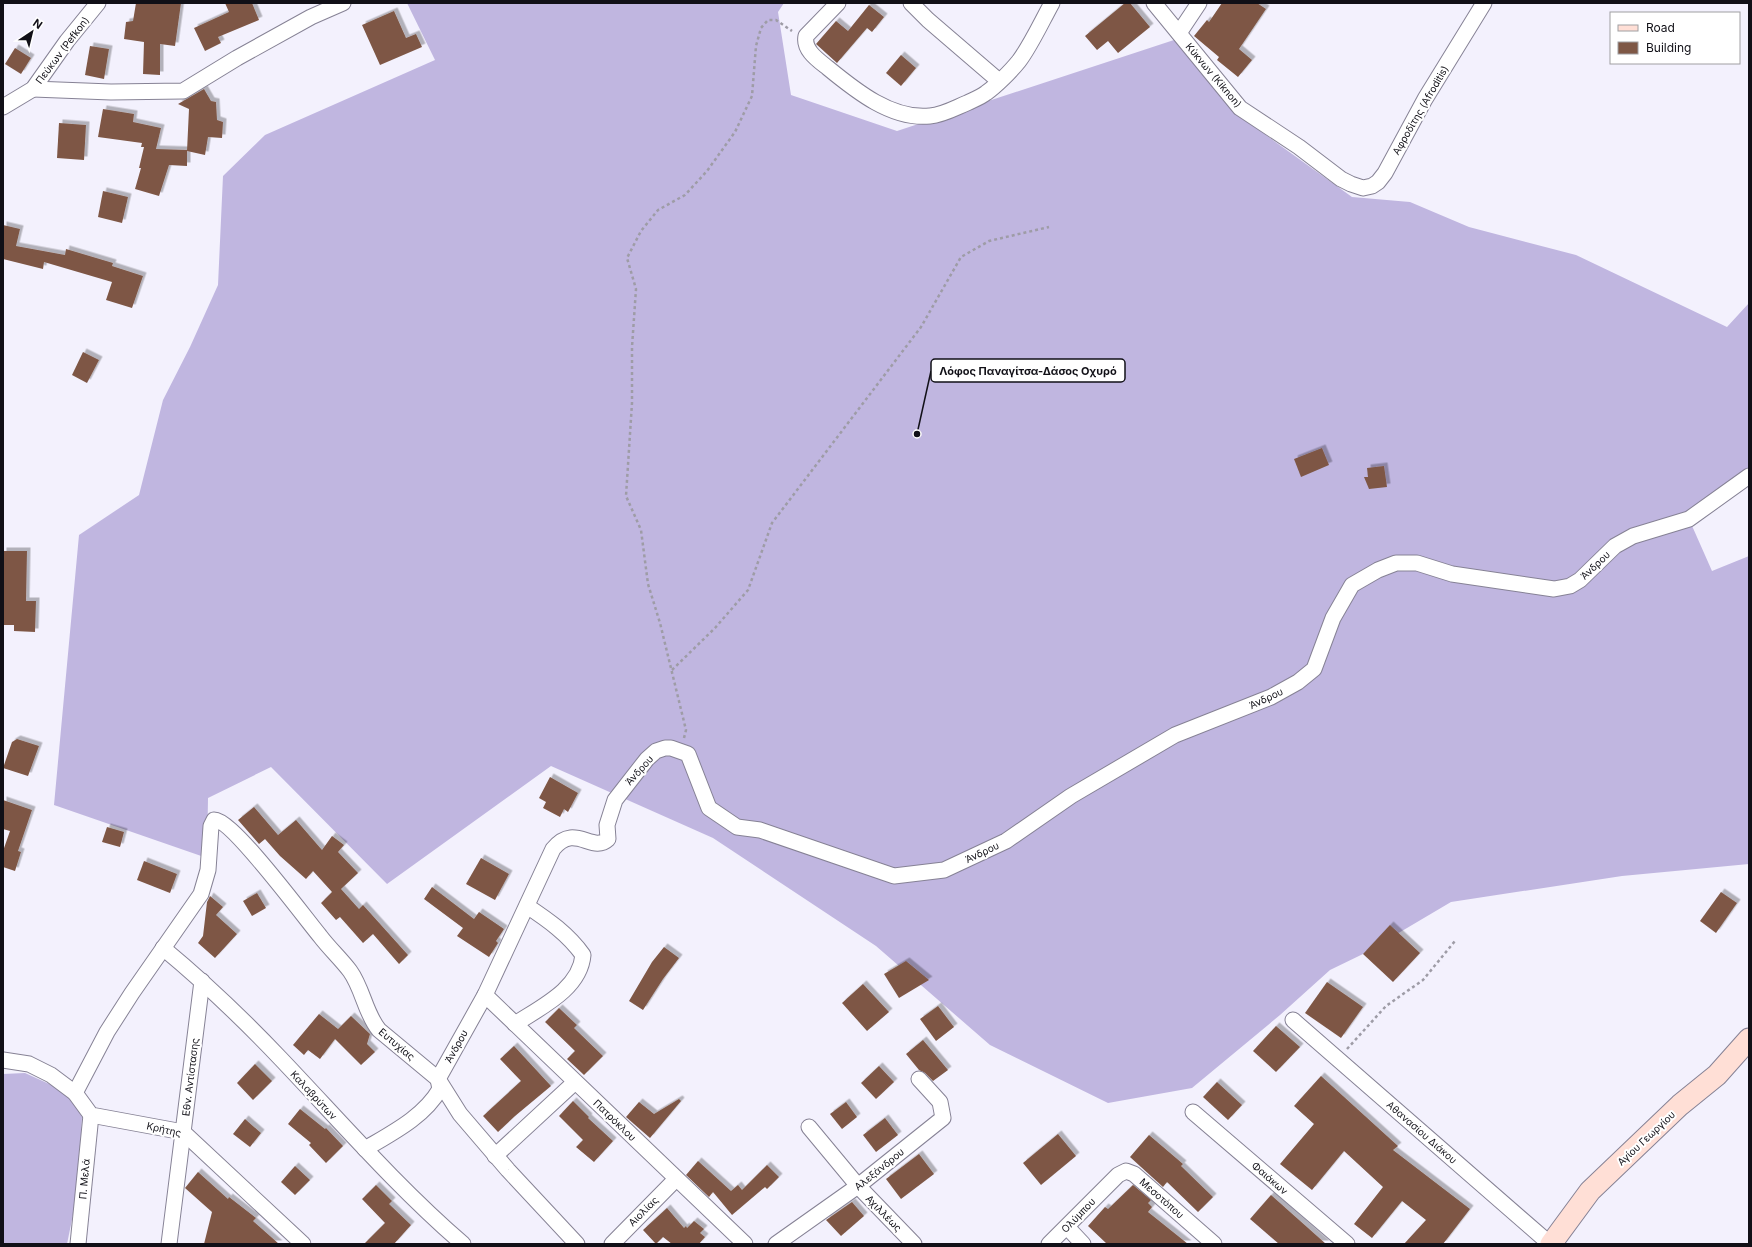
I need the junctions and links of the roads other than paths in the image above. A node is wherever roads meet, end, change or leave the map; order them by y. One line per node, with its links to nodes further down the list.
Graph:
1 (98, 3): 11 (street, Πεύκων (Pefkon))
2 (343, 3): 11 (street)
3 (838, 3): 10 (street)
4 (911, 3): 10 (street)
5 (1052, 3): 10 (street)
6 (1154, 3): 9 (street, Κύκνων (Kiknon))
7 (1199, 3): 9 (street)
8 (1484, 3): 13 (street, Αφροδίτης (Afroditis))
9 (1179, 33): 13 (street, Κύκνων (Kiknon))
10 (999, 81)
11 (34, 89): 12 (street, Πεύκων (Pefkon))
12 (3, 107)
13 (1341, 179)
14 (1749, 476): 15 (street, Άνδρου)
15 (527, 906): 18 (street, Άνδρου); 20 (street)
16 (163, 948): 17 (street, Καλαβρύτων); 23 (street, Ευτυχίας); 26 (street)
17 (202, 981): 30 (street, Εθν. Αντίστασης); 31 (street, Καλαβρύτων)
18 (485, 995): 20 (street, Πατρόκλου); 23 (street, Άνδρου)
19 (1293, 1020): 50 (street, Αθανασίου Διάκου)
20 (515, 1024): 25 (street, Πατρόκλου)
21 (1749, 1039): 50 (street, Αγίου Γεωργίου)
22 (3, 1060): 26 (street)
23 (438, 1079): 31 (street, Άνδρου); 32 (street, Ευτυχίας)
24 (919, 1079): 34 (street, Αλεξάνδρου)
25 (575, 1082): 32 (street); 33 (street, Πατρόκλου)
26 (75, 1093): 28 (street)
27 (1193, 1112): 49 (street, Φαιάκων)
28 (91, 1115): 30 (street, Κρήτης); 38 (street, Π. Μελά)
29 (809, 1127): 34 (street, Αχιλλέως)
30 (183, 1132): 39 (street, Εθν. Αντίστασης); 40 (street, Κρήτης)
31 (365, 1150): 41 (street, Καλαβρύτων)
32 (496, 1156): 37 (street, Ευτυχίας)
33 (676, 1179): 42 (street, Αιολίας); 43 (street, Πατρόκλου)
34 (858, 1186): 44 (street, Αλεξάνδρου); 45 (street, Αχιλλέως)
35 (1107, 1186): 36 (street, Ολύμπου); 48 (street, Μεσοτόπου)
36 (1067, 1227): 46 (street, Ολύμπου); 47 (street)
37 (570, 1241)
38 (78, 1244)
39 (169, 1244)
40 (303, 1244)
41 (463, 1244)
42 (612, 1244)
43 (745, 1244)
44 (776, 1244)
45 (914, 1244)
46 (1050, 1244)
47 (1083, 1244)
48 (1214, 1244)
49 (1347, 1244)
50 (1550, 1244)

